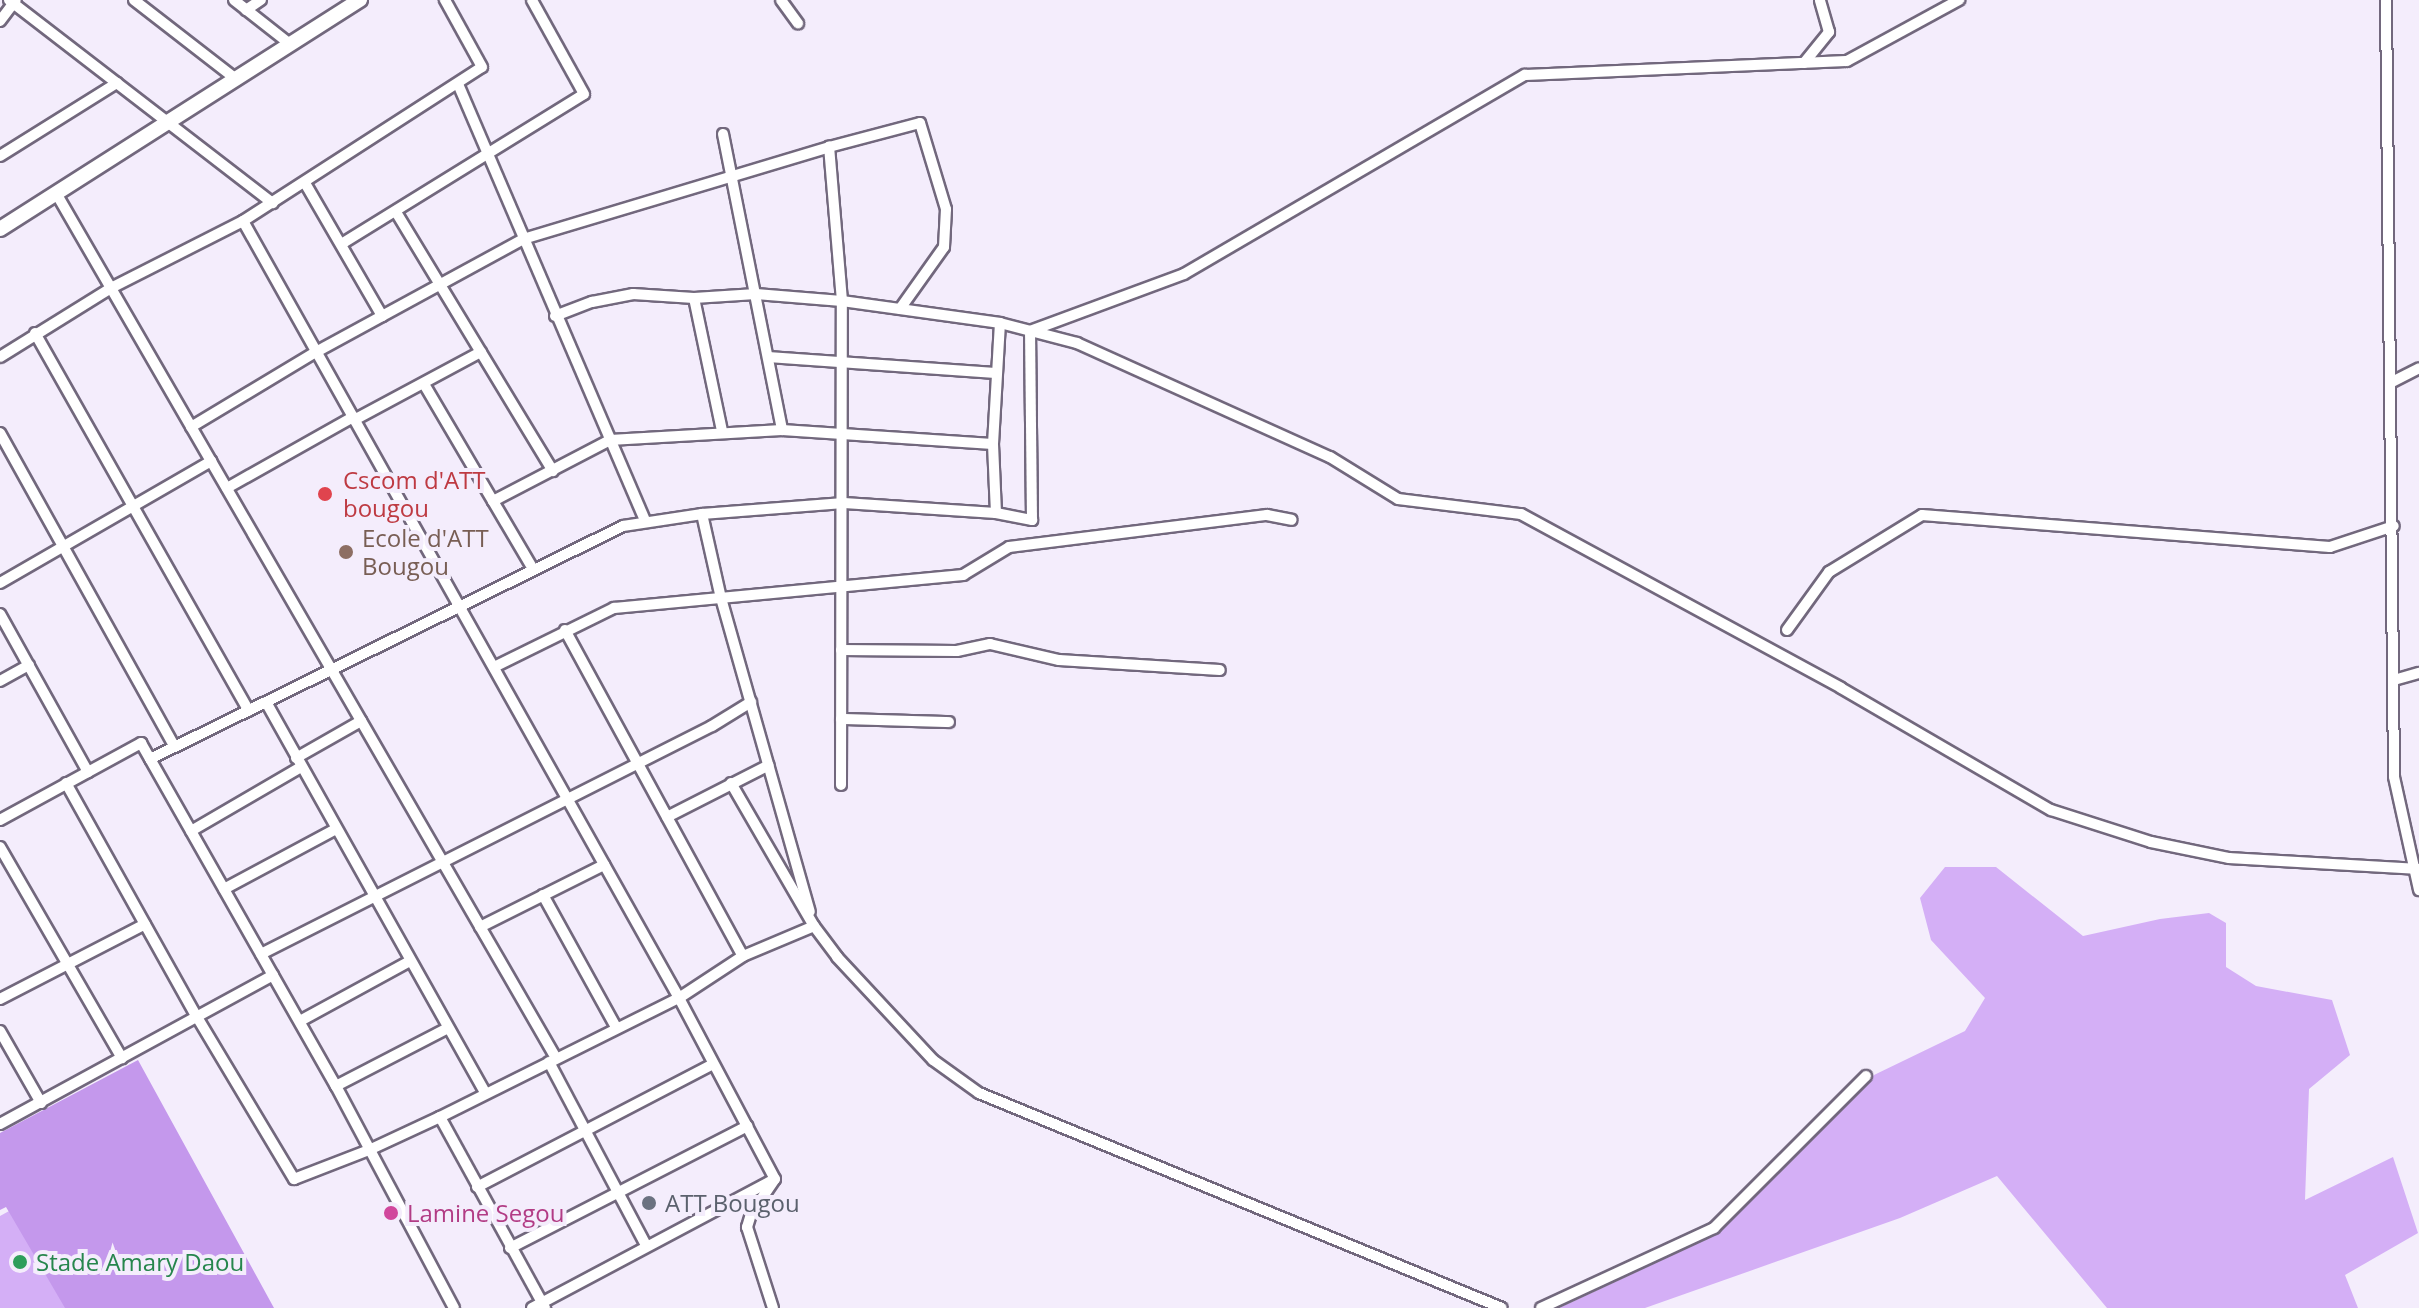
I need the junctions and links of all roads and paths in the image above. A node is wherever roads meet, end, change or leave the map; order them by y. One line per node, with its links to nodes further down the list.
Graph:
1 (134, 0): 17 (street)
2 (234, 0): 12 (street)
3 (261, 0): 12 (street)
4 (360, 0): 15 (street)
5 (445, 0): 19 (street)
6 (532, 0): 23 (street)
7 (781, 0): 14 (street)
8 (1820, 0): 16 (street)
9 (1959, 0): 16 (street)
10 (2386, 0): 52 (street)
11 (13, 1): 13 (street); 18 (street)
12 (246, 10): 15 (street)
13 (0, 21)
14 (798, 23)
15 (290, 44): 17 (street)
16 (1804, 63): 43 (street)
17 (236, 79): 20 (street)
18 (117, 83): 20 (street); 24 (street)
19 (458, 84): 23 (street); 26 (street)
20 (167, 121): 27 (street); 28 (street)
21 (723, 134): 25 (street)
22 (829, 147): 25 (street); 38 (street); 39 (street)
23 (487, 155): 29 (street); 32 (street)
24 (0, 156)
25 (731, 176): 32 (street); 36 (street)
26 (305, 183): 28 (street); 33 (street)
27 (56, 193): 31 (street); 35 (street)
28 (273, 203): 30 (street)
29 (396, 212): 33 (street); 34 (street)
30 (243, 221): 35 (street); 45 (street)
31 (0, 229)
32 (523, 239): 34 (street); 41 (street)
33 (343, 243): 40 (street)
34 (440, 284): 40 (street); 46 (street)
35 (111, 288): 44 (street); 55 (street)
36 (756, 294): 37 (street); 38 (street); 48 (street)
37 (694, 298): 41 (street); 57 (street)
38 (842, 301): 39 (street); 49 (street)
39 (900, 309): 42 (street)
40 (382, 316): 45 (street)
41 (555, 316): 60 (street)
42 (1000, 323): 43 (street); 51 (street)
43 (1030, 331): 68 (street); 113 (street)
44 (35, 333): 47 (street); 67 (street)
45 (316, 352): 54 (street); 55 (street)
46 (481, 352): 53 (street); 63 (street)
47 (0, 357)
48 (768, 357): 49 (street); 56 (street)
49 (842, 360): 51 (street); 59 (street)
50 (2419, 368): 52 (street)
51 (995, 373): 61 (street)
52 (2392, 382): 72 (street)
53 (424, 384): 54 (street); 65 (street)
54 (353, 418): 64 (street); 78 (street)
55 (191, 427): 62 (street)
56 (782, 430): 57 (street); 59 (street)
57 (722, 431): 60 (street)
58 (0, 433): 73 (street)
59 (842, 434): 61 (street); 66 (street)
60 (610, 440): 63 (street); 71 (street)
61 (993, 444): 68 (street)
62 (211, 461): 64 (street); 67 (street)
63 (553, 471): 65 (street)
64 (227, 488): 86 (street)
65 (493, 501): 74 (street)
66 (844, 503): 68 (street); 69 (street); 76 (street)
67 (133, 506): 73 (street); 92 (street)
68 (996, 513)
69 (702, 514): 71 (street); 77 (street)
70 (1292, 520): 76 (street)
71 (645, 521): 74 (street)
72 (2394, 526): 81 (street); 88 (street)
73 (64, 546): 75 (street); 96 (street)
74 (533, 569): 78 (street)
75 (0, 583)
76 (842, 587): 77 (street); 82 (street)
77 (721, 598): 80 (street); 91 (street)
78 (459, 606): 84 (street); 86 (street)
79 (0, 614): 83 (street)
80 (565, 630): 84 (street); 99 (street)
81 (1787, 630)
82 (841, 650): 85 (street); 93 (street)
83 (29, 665): 89 (street); 101 (street)
84 (494, 667): 105 (street)
85 (1220, 670)
86 (332, 671): 90 (street); 94 (street)
87 (2419, 673): 88 (street)
88 (2394, 680): 113 (street)
89 (0, 681)
90 (266, 702): 92 (street); 98 (street)
91 (751, 702): 99 (street); 100 (street)
92 (249, 711): 96 (street)
93 (841, 719): 95 (street); 104 (street)
94 (361, 721): 98 (street); 111 (street)
95 (949, 722)
96 (174, 746): 97 (street)
97 (150, 759): 101 (street); 109 (street)
98 (298, 762): 108 (street); 109 (street)
99 (637, 763): 105 (street); 106 (street)
100 (769, 765): 103 (street); 119 (street)
101 (88, 772): 102 (street)
102 (66, 783): 107 (street); 118 (street)
103 (731, 783): 106 (street); 119 (street)
104 (841, 785)
105 (567, 798): 111 (street); 112 (street)
106 (667, 817): 122 (street)
107 (0, 820)
108 (336, 829): 114 (street); 116 (street)
109 (191, 831): 114 (street)
110 (0, 847): 124 (street)
111 (441, 860): 116 (street); 120 (street)
112 (604, 865): 117 (street); 126 (street)
113 (2417, 869): 115 (street)
114 (224, 889): 121 (street)
115 (2419, 890)
116 (374, 895): 121 (street); 123 (street)
117 (543, 895): 120 (street); 130 (street)
118 (145, 924): 124 (street); 128 (street)
119 (814, 926): 122 (street); 154 (street)
120 (480, 927): 134 (street)
121 (261, 954): 125 (street)
122 (743, 956): 126 (street)
123 (410, 961): 129 (street); 131 (street)
124 (67, 964): 127 (street); 133 (street)
125 (273, 975): 128 (street); 129 (street)
126 (679, 998): 130 (street); 135 (street)
127 (0, 999)
128 (197, 1017): 133 (street); 144 (street)
129 (300, 1021): 137 (street)
130 (616, 1027): 134 (street)
131 (448, 1028): 137 (street); 138 (street)
132 (0, 1031): 139 (street)
133 (122, 1058): 139 (street)
134 (552, 1060): 138 (street); 143 (street)
135 (713, 1064): 142 (street); 143 (street)
136 (1866, 1076): 155 (street)
137 (336, 1086): 144 (street)
138 (485, 1093): 140 (street)
139 (41, 1103): 141 (street)
140 (440, 1117): 144 (street); 146 (street)
141 (0, 1124)
142 (747, 1126): 145 (street); 147 (street)
143 (586, 1128): 146 (street); 147 (street)
144 (369, 1150): 151 (street)
145 (775, 1179): 148 (street); 153 (street)
146 (477, 1187): 149 (street)
147 (619, 1193): 148 (street); 149 (street)
148 (646, 1245): 150 (street)
149 (510, 1248): 150 (street)
150 (544, 1305): 152 (street)
151 (454, 1308)
152 (532, 1308)
153 (773, 1308)
154 (1502, 1308)
155 (1541, 1308)

